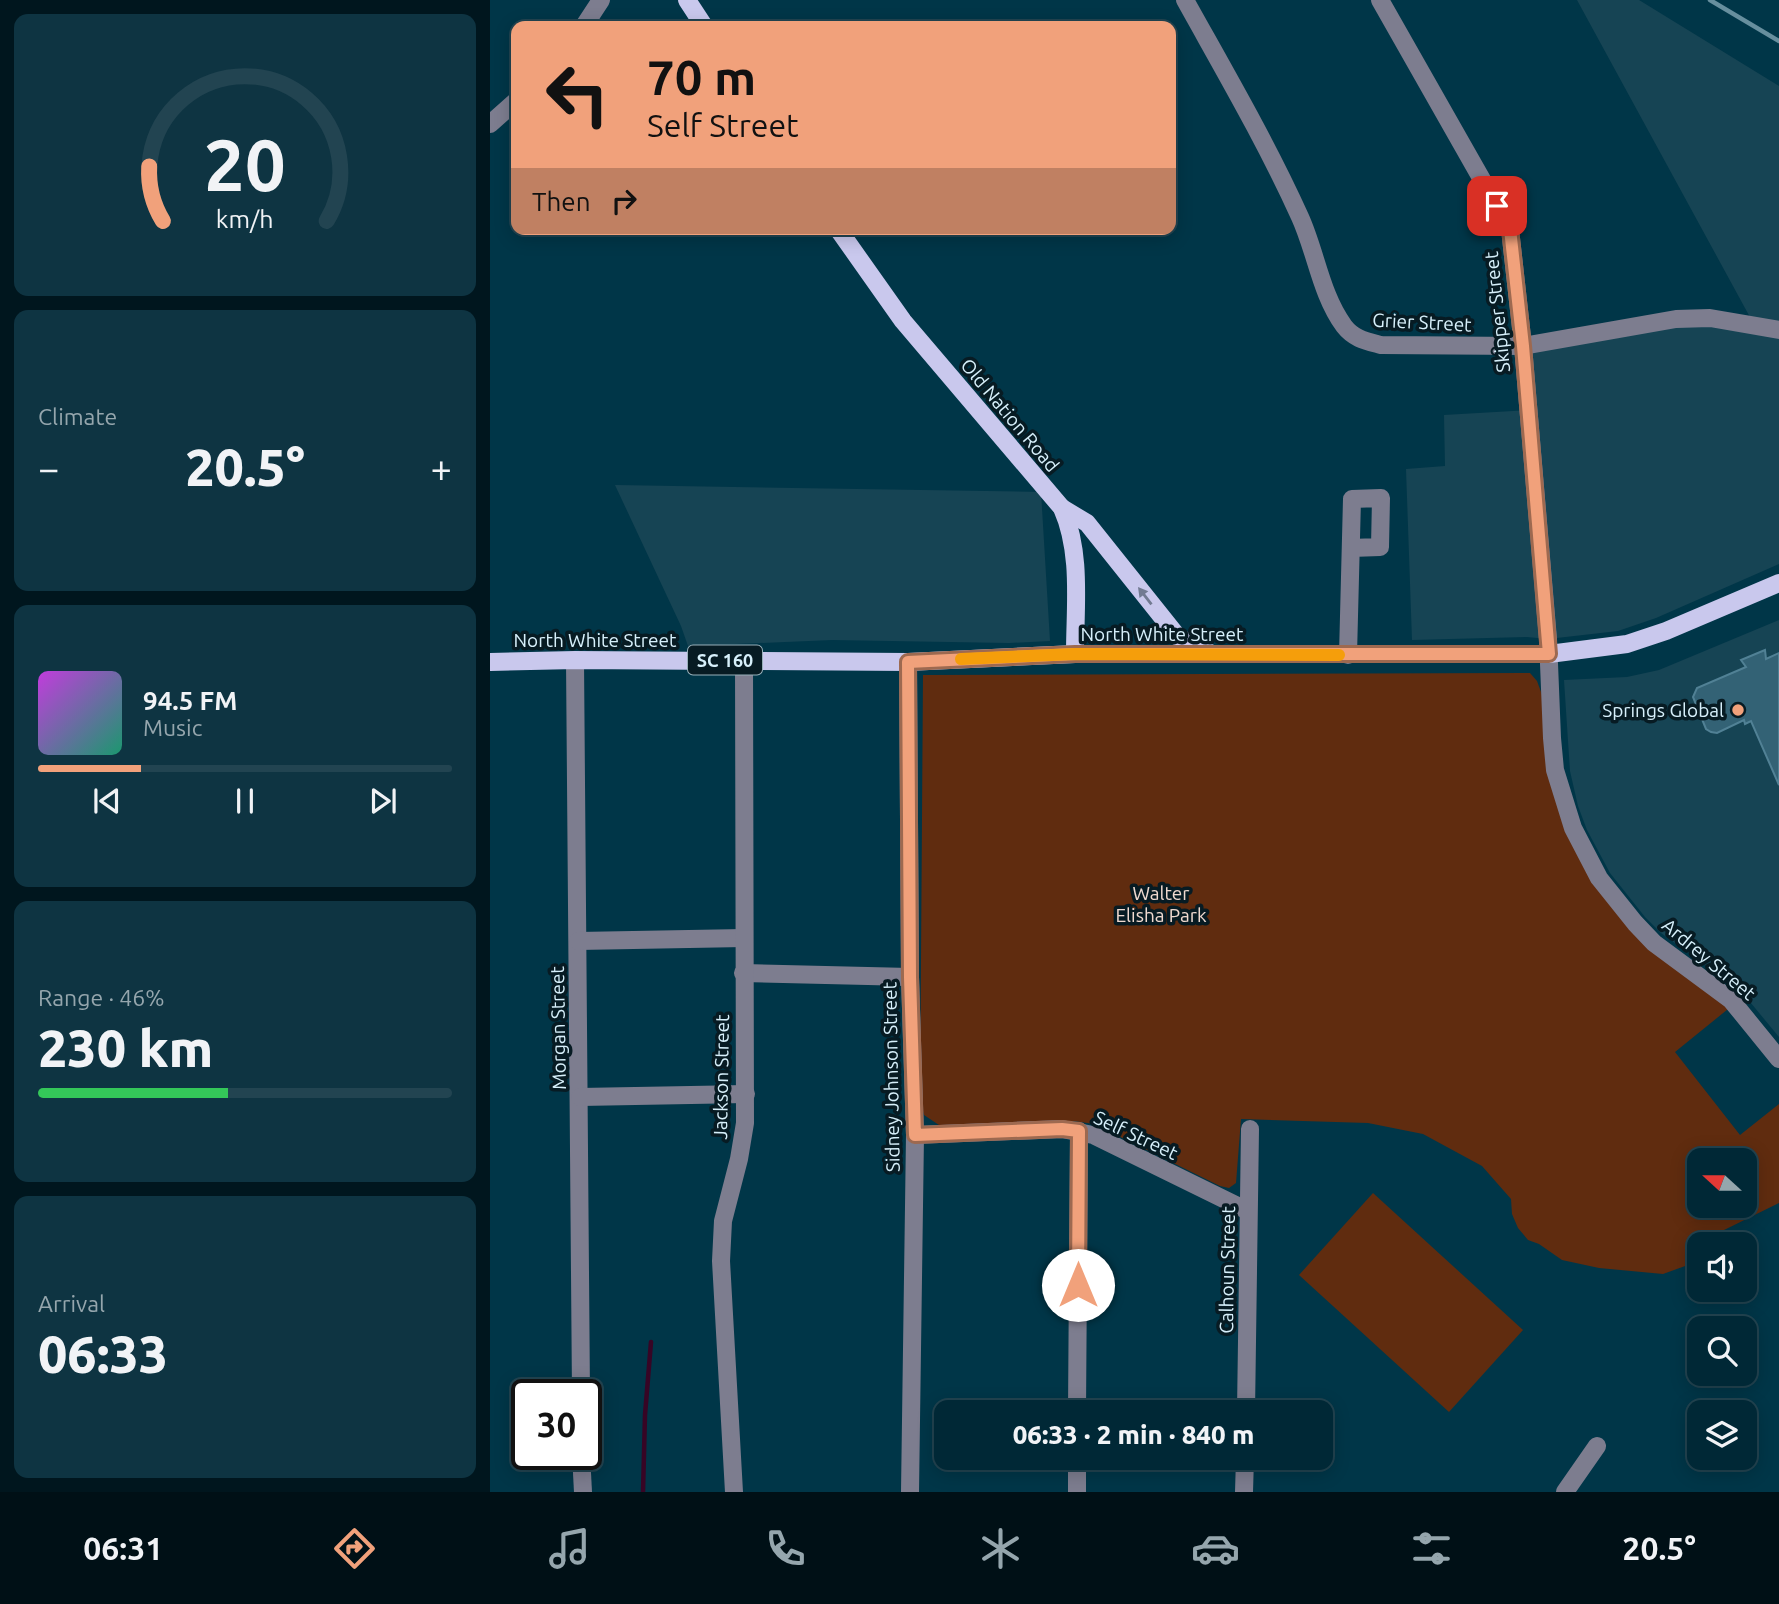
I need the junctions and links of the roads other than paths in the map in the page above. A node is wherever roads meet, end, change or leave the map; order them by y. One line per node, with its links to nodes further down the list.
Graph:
1 (601, 0): 5 (street)
2 (687, 0): 6 (main road)
3 (1185, 0): 11 (street, Grier Street)
4 (1380, 0): 11 (street, Skipper Street)
5 (587, 21)
6 (701, 21)
7 (511, 105): 8 (street)
8 (490, 124)
9 (842, 235): 12 (main road, Old Nation Road)
10 (1779, 330): 11 (street, Grier Street)
11 (1523, 346): 16 (street, Skipper Street)
12 (1062, 508): 15 (main road, Old Nation Road); 17 (main road, one-way to 12)
13 (1350, 548): 18 (street)
14 (1779, 583): 16 (main road, North White Street)
15 (1075, 654): 17 (main road, North White Street); 22 (main road, North White Street / SC 160)
16 (1549, 654): 18 (main road, North White Street); 27 (street, Ardrey Street)
17 (1214, 655): 18 (main road, North White Street)
18 (1348, 655)
19 (575, 660): 20 (main road, North White Street / SC 160); 21 (main road, North White Street / SC 160); 24 (street, Morgan Street)
20 (744, 660): 22 (main road, North White Street / SC 160); 23 (street, Jackson Street)
21 (490, 662)
22 (908, 662): 26 (street, Sidney Johnson Street)
23 (744, 938): 24 (street); 25 (street, Jackson Street)
24 (578, 941): 29 (street, Morgan Street)
25 (743, 973): 26 (street); 28 (street, Jackson Street)
26 (910, 977): 32 (street, Sidney Johnson Street)
27 (1779, 1059)
28 (746, 1094): 29 (street); 42 (street, Jackson Street)
29 (580, 1097): 34 (street, Morgan Street)
30 (1250, 1129): 33 (street, Calhoun Street)
31 (1079, 1131): 32 (street, Self Street); 33 (street, Self Street); 35 (street)
32 (915, 1135): 43 (street, Sidney Johnson Street)
33 (1248, 1211): 36 (street, Calhoun Street)
34 (581, 1379)
35 (1077, 1400)
36 (1246, 1400)
37 (1597, 1446): 46 (street)
38 (582, 1470): 41 (street)
39 (1077, 1470): 44 (street)
40 (1245, 1470): 45 (street)
41 (583, 1492)
42 (734, 1492)
43 (910, 1492)
44 (1077, 1492)
45 (1244, 1492)
46 (1565, 1492)

